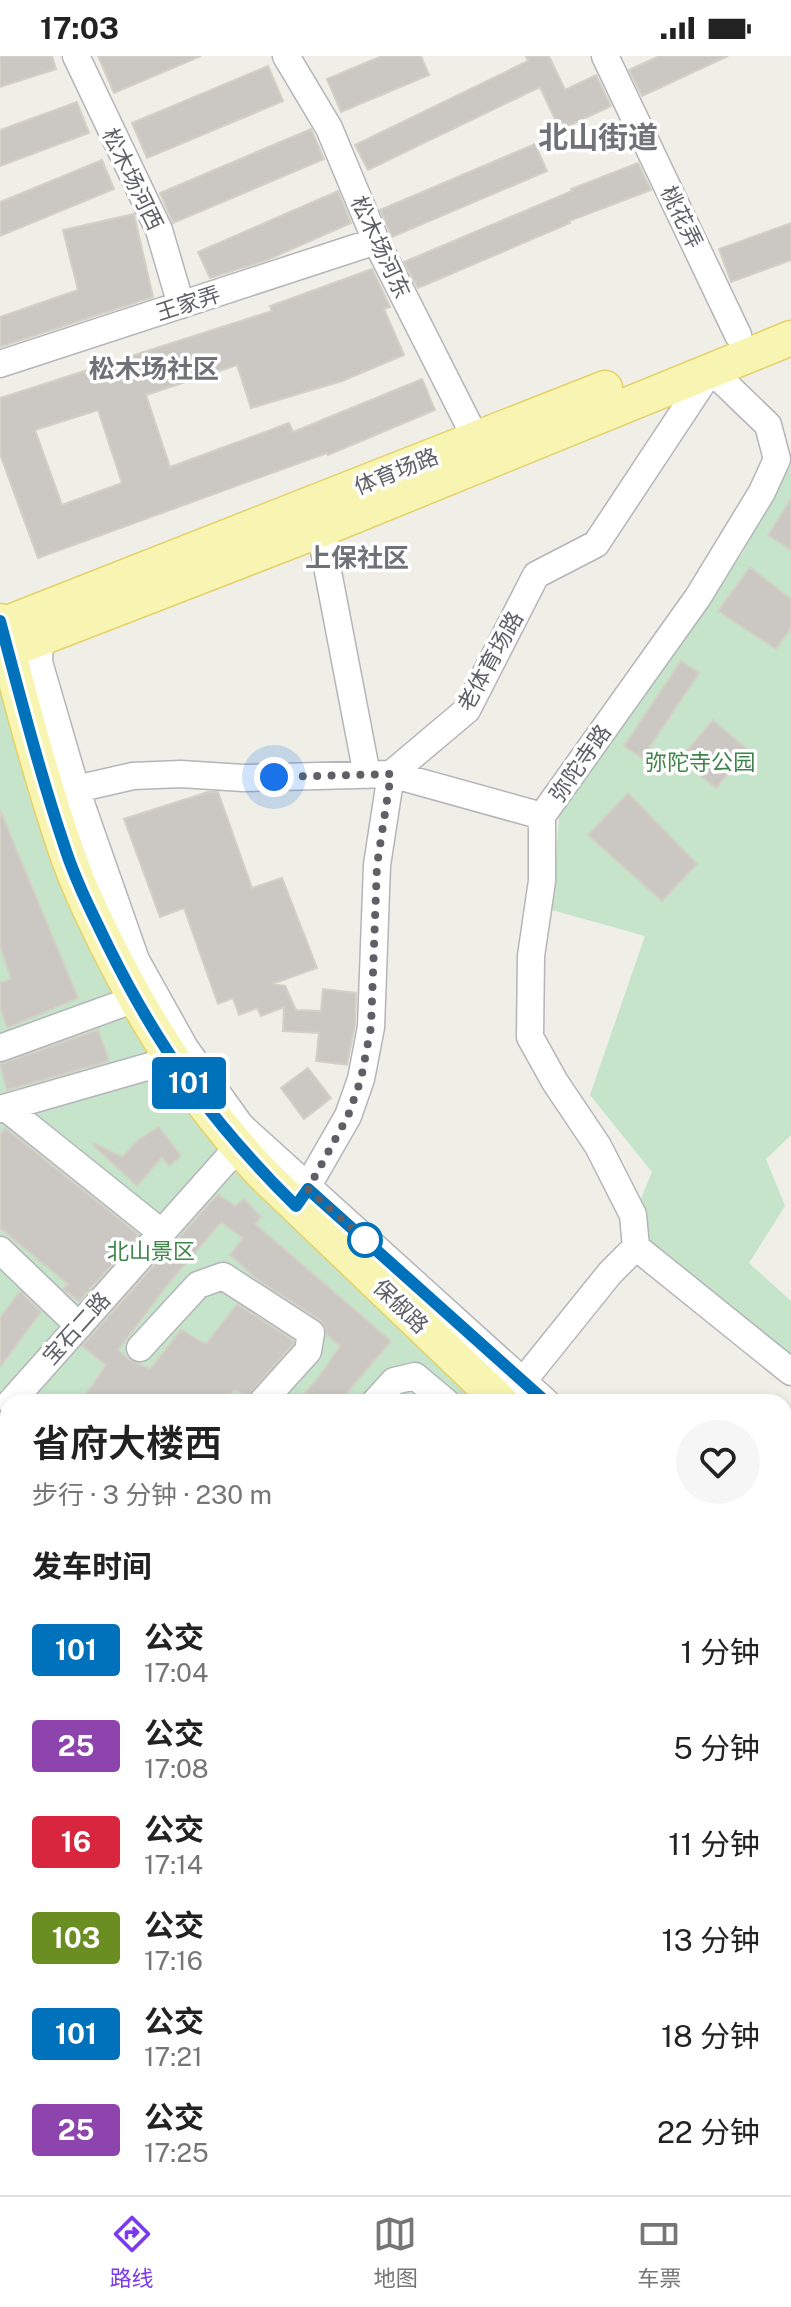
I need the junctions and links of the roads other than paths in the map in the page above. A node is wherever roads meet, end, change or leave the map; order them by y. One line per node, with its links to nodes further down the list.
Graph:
1 (76, 56): 5 (street, 松木场河西)
2 (605, 56): 7 (street, 桃花弄)
3 (289, 57): 4 (street, 松木场河东)
4 (376, 241): 5 (street, 王家弄); 11 (street, 松木场河东)
5 (181, 305): 9 (street, 王家弄)
6 (791, 313): 7 (main road, 体育场路)
7 (738, 335): 11 (main road, 体育场路)
8 (791, 338): 10 (main road, 体育场路)
9 (0, 364)
10 (711, 370): 12 (main road, 体育场路); 15 (street, 老体育场路); 17 (street, 弥陀寺路)
11 (476, 439): 13 (main road, 体育场路)
12 (320, 530): 14 (main road, 体育场路); 15 (street)
13 (2, 635): 14 (main road, 体育场路); 19 (main road, 保俶路)
14 (40, 639): 16 (street)
15 (379, 774): 16 (street); 17 (street); 24 (street)
16 (76, 789): 18 (street)
17 (542, 816): 26 (street, 弥陀寺路)
18 (126, 929): 19 (street); 24 (street)
19 (129, 988): 20 (street); 21 (main road, 保俶路)
20 (2, 1040)
21 (171, 1060): 22 (street); 23 (main road, 保俶路)
22 (3, 1108): 25 (street)
23 (238, 1147): 24 (main road, 保俶路); 25 (street, 宝石二路)
24 (302, 1198): 35 (main road, 保俶路)
25 (162, 1233): 28 (street, 宝石二路)
26 (636, 1247): 30 (street); 36 (street)
27 (0, 1250): 28 (street)
28 (79, 1326): 31 (street, 宝石二路)
29 (140, 1348): 32 (street)
30 (791, 1372)
31 (17, 1394)
32 (269, 1394)
33 (382, 1394): 34 (street)
34 (436, 1394)
35 (509, 1394)
36 (511, 1394)

